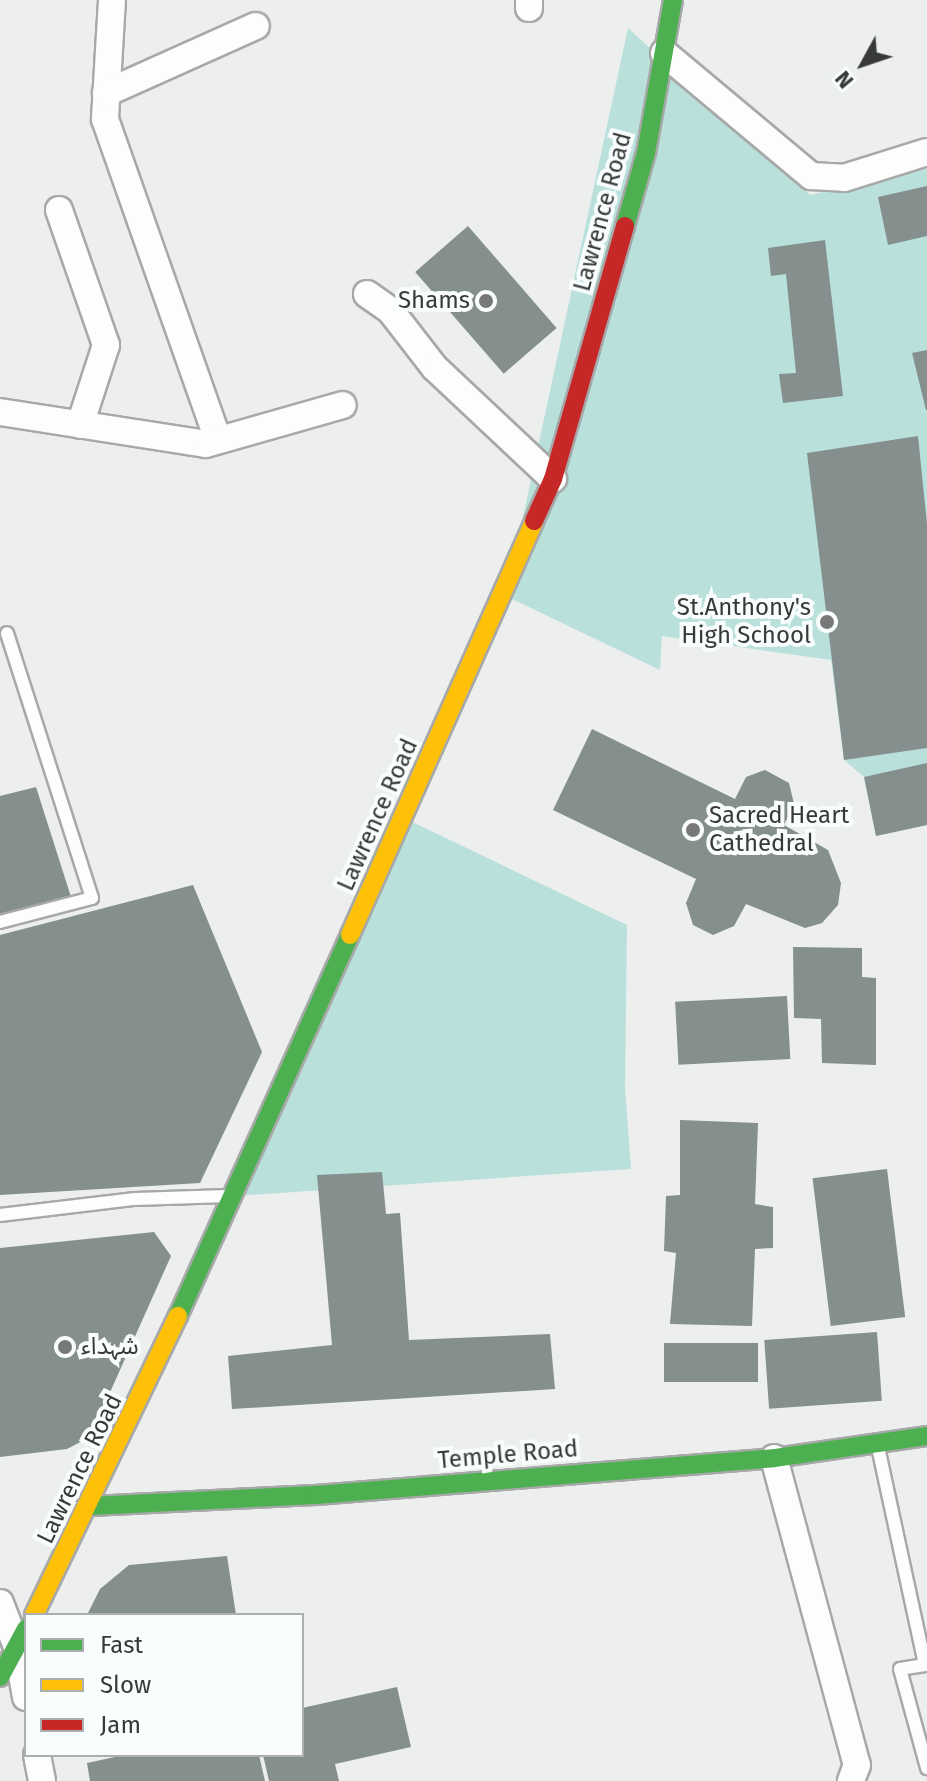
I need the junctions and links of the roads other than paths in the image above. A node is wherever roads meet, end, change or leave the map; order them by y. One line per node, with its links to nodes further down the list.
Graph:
1 (112, 0): 5 (street)
2 (673, 0): 4 (main road, Lawrence Road)
3 (256, 26): 5 (street)
4 (664, 53): 6 (street); 13 (main road, Lawrence Road)
5 (106, 93): 12 (street)
6 (927, 152)
7 (59, 210): 11 (street)
8 (367, 294): 13 (street)
9 (343, 405): 12 (street)
10 (0, 412): 11 (street)
11 (80, 425): 12 (street)
12 (218, 440)
13 (553, 479): 16 (main road, Lawrence Road)
14 (7, 633): 15 (lane)
15 (0, 922)
16 (234, 1196): 17 (lane); 21 (main road, Lawrence Road)
17 (0, 1215)
18 (927, 1436): 19 (main road, Temple Road)
19 (877, 1444): 20 (main road, Temple Road); 28 (lane)
20 (774, 1458): 21 (main road, Temple Road); 30 (street)
21 (90, 1506): 23 (main road, Lawrence Road)
22 (0, 1603): 24 (street)
23 (35, 1613)
24 (21, 1638): 25 (street); 26 (main road)
25 (24, 1673)
26 (0, 1677)
27 (37, 1757): 29 (street)
28 (927, 1768)
29 (42, 1781)
30 (851, 1781)

